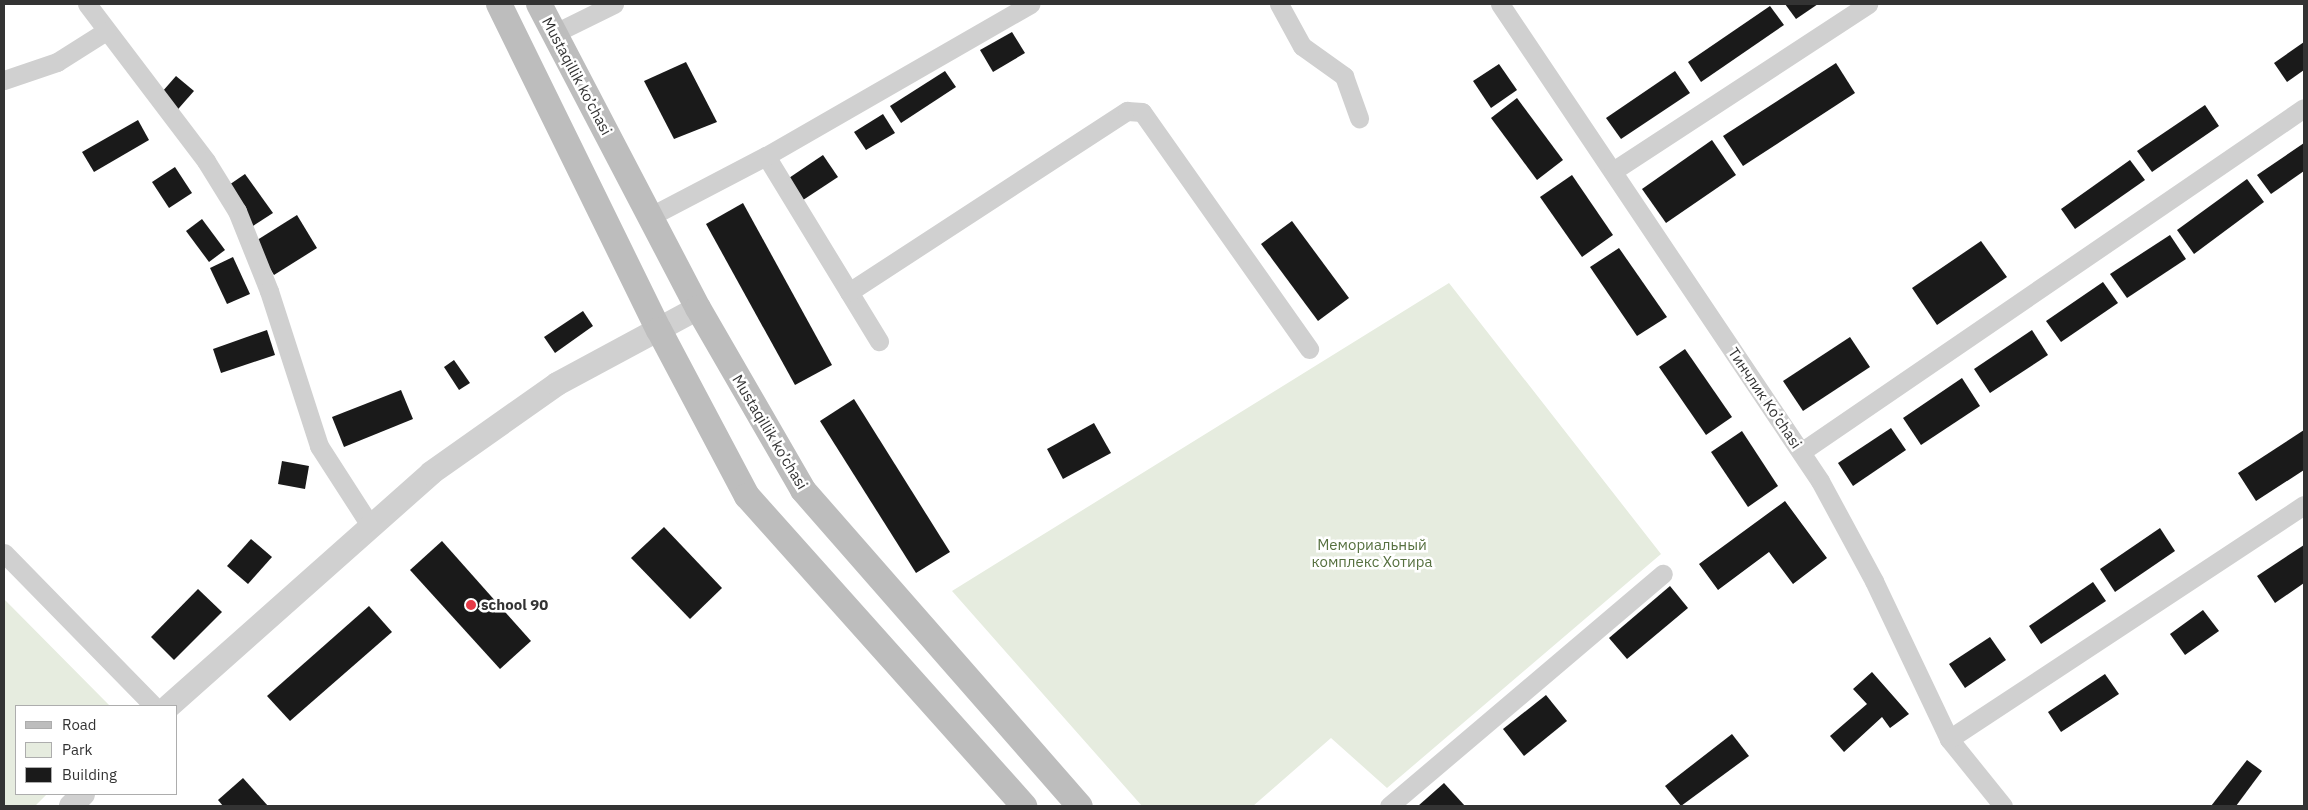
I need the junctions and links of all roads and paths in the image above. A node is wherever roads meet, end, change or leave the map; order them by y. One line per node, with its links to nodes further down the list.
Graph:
1 (87, 4): 9 (street)
2 (499, 4): 19 (main road)
3 (539, 4): 10 (main road, Mustaqillik ko’chasi)
4 (614, 4): 10 (street)
5 (1030, 4): 14 (street)
6 (1279, 4): 13 (street)
7 (1500, 4): 15 (street, Тинчлик Ko’chasi)
8 (1868, 4): 15 (street)
9 (106, 31): 11 (street); 24 (street)
10 (553, 34): 16 (main road, Mustaqillik ko’chasi)
11 (4, 80)
12 (2304, 108): 22 (street)
13 (1359, 118)
14 (766, 156): 16 (street); 17 (street)
15 (1613, 171): 22 (street, Тинчлик Ko’chasi)
16 (651, 216): 18 (main road, Mustaqillik ko’chasi)
17 (849, 292): 20 (street); 21 (street)
18 (698, 308): 19 (street); 33 (main road, Mustaqillik ko’chasi)
19 (659, 330): 24 (street); 32 (main road)
20 (879, 341)
21 (1309, 349)
22 (1801, 452): 29 (street, Тинчлик Ko’chasi)
23 (2304, 505): 29 (street)
24 (370, 525): 28 (street)
25 (4, 553): 27 (street)
26 (1664, 574): 34 (street)
27 (153, 705)
28 (170, 705)
29 (1949, 740): 35 (street, Тинчлик Ko’chasi)
30 (82, 795): 31 (street)
31 (71, 806)
32 (1024, 806)
33 (1080, 806)
34 (1389, 806)
35 (2003, 806)

